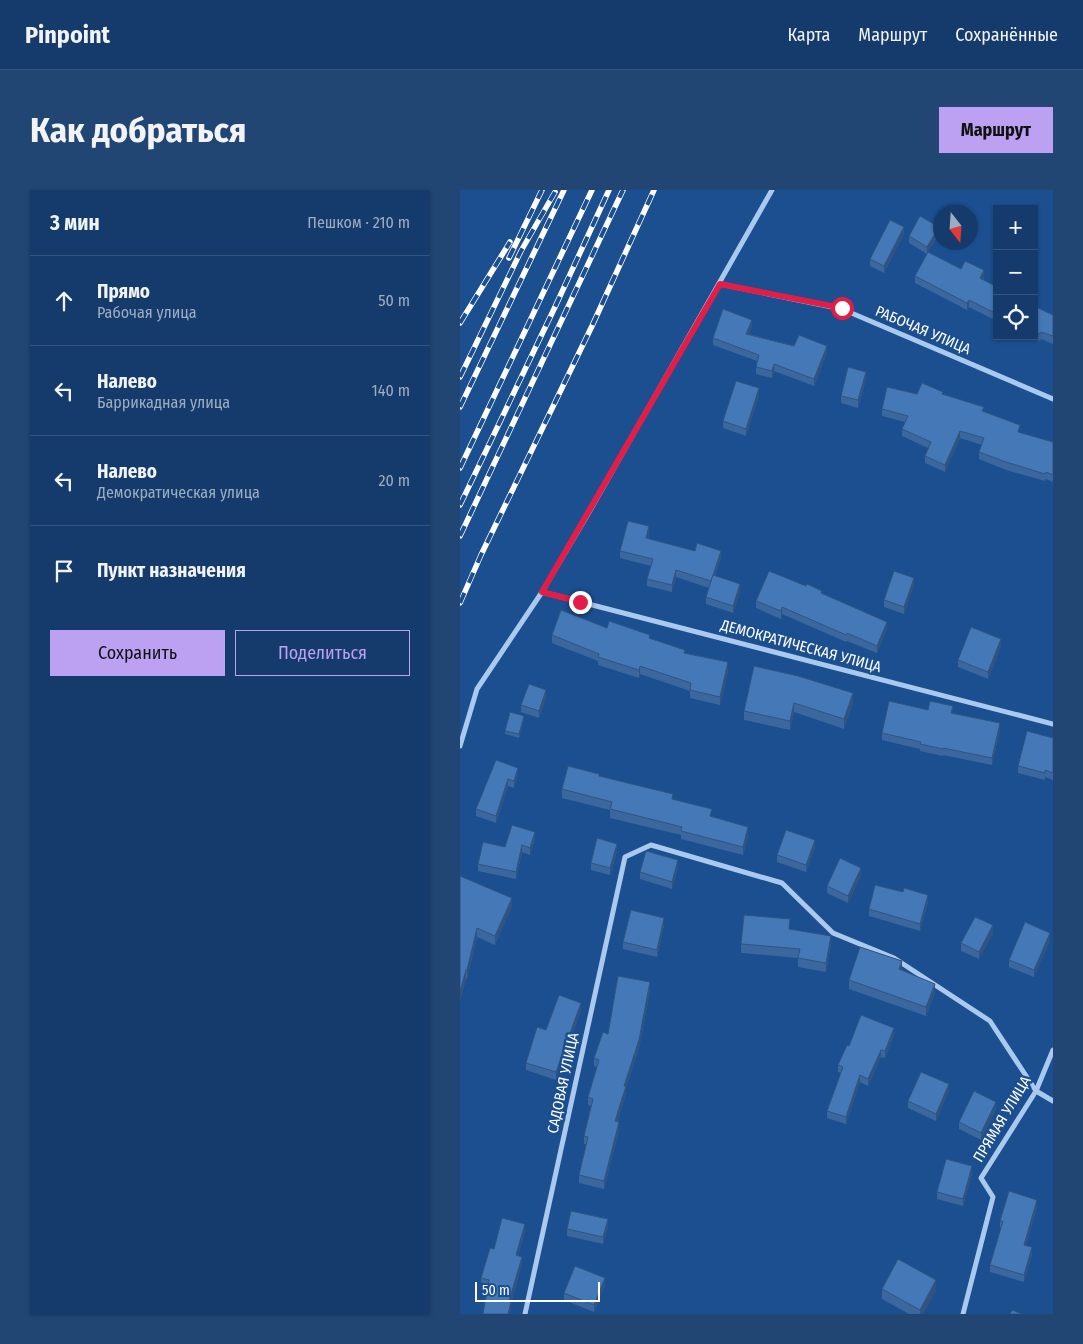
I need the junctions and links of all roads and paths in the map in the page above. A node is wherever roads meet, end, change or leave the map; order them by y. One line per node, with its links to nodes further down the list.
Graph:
1 (772, 190): 2 (street)
2 (720, 284): 3 (street, РАБОЧАЯ УЛИЦА); 4 (street)
3 (1053, 399)
4 (542, 592): 5 (street, ДЕМОКРАТИЧЕСКАЯ УЛИЦА); 6 (street)
5 (1053, 724)
6 (460, 746)
7 (1053, 1050): 8 (street, ПРЯМАЯ УЛИЦА)
8 (1036, 1090): 9 (street); 10 (street, САДОВАЯ УЛИЦА); 11 (street, ПРЯМАЯ УЛИЦА)
9 (1053, 1101)
10 (525, 1314)
11 (963, 1314)

